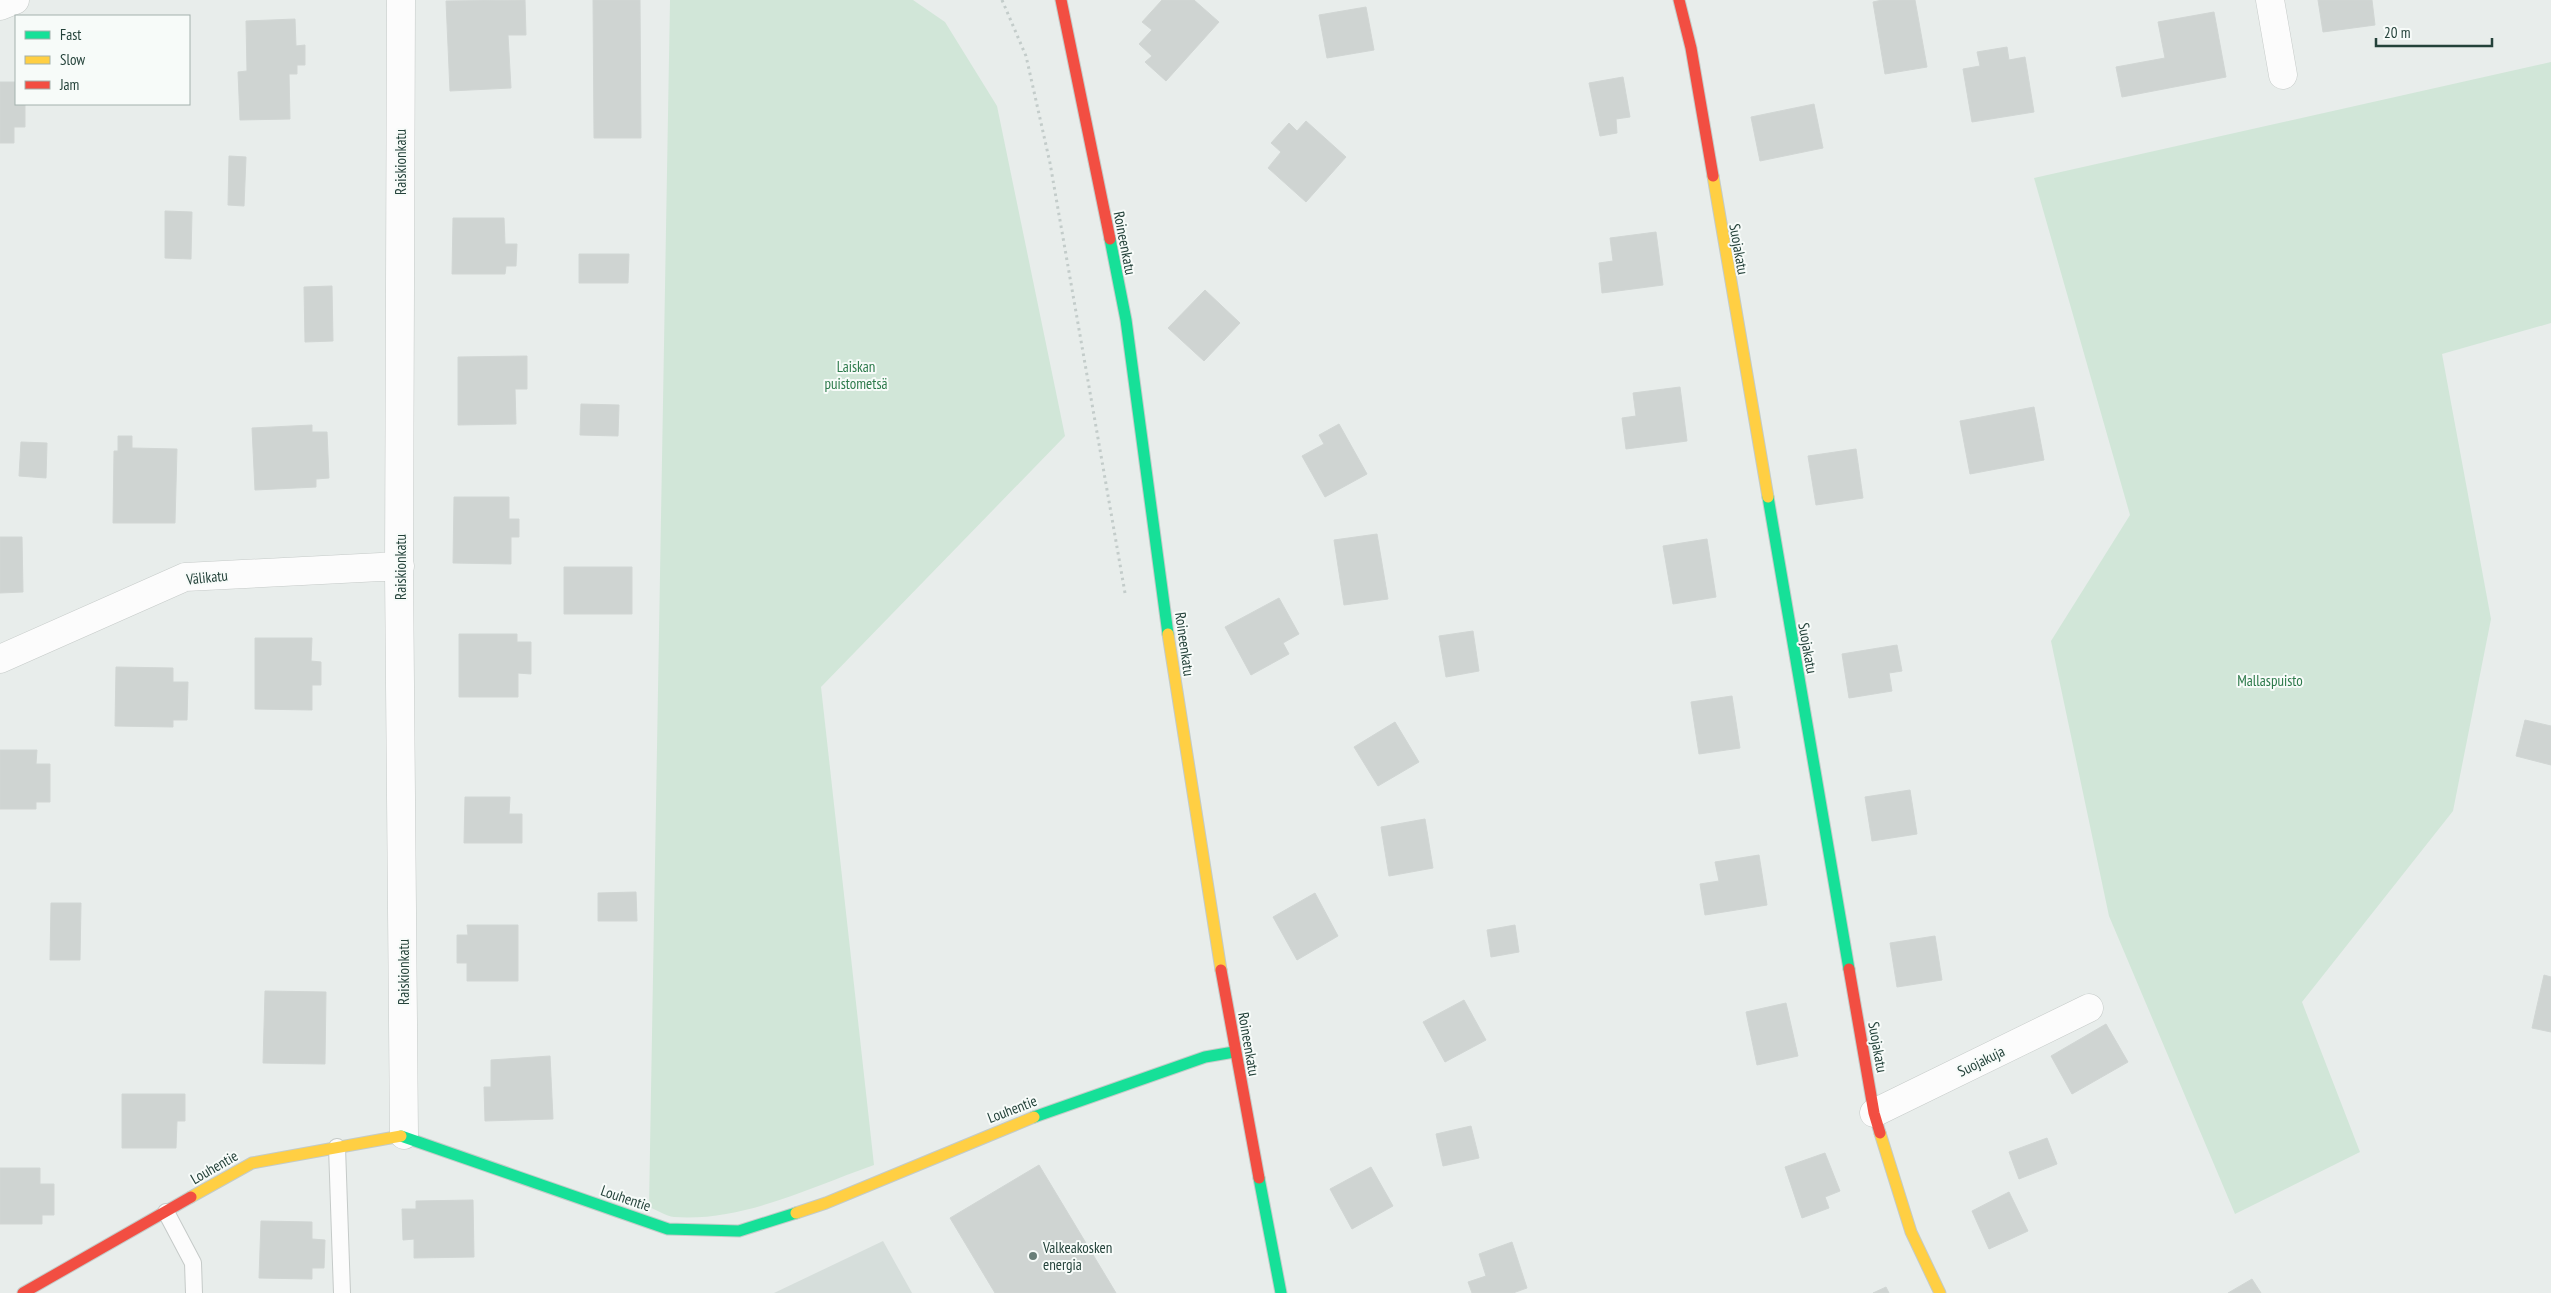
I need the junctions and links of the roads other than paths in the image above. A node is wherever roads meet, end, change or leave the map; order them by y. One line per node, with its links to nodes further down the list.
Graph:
1 (15, 0): 6 (street)
2 (401, 0): 8 (street, Raiskionkatu)
3 (1061, 0): 11 (street, Roineenkatu)
4 (1679, 0): 12 (street, Suojakatu)
5 (2270, 0): 7 (street)
6 (0, 6)
7 (2283, 75)
8 (400, 566): 9 (street, Välikatu); 13 (street, Raiskionkatu)
9 (0, 659)
10 (2089, 1008): 12 (street, Suojakuja)
11 (1234, 1052): 13 (street, Louhentie); 19 (street, Roineenkatu)
12 (1874, 1113): 20 (street, Suojakatu)
13 (404, 1134): 14 (street, Louhentie)
14 (337, 1147): 15 (street, Louhentie); 18 (lane)
15 (166, 1212): 16 (street, Louhentie); 17 (lane)
16 (26, 1292)
17 (194, 1293)
18 (342, 1293)
19 (1281, 1293)
20 (1940, 1293)

